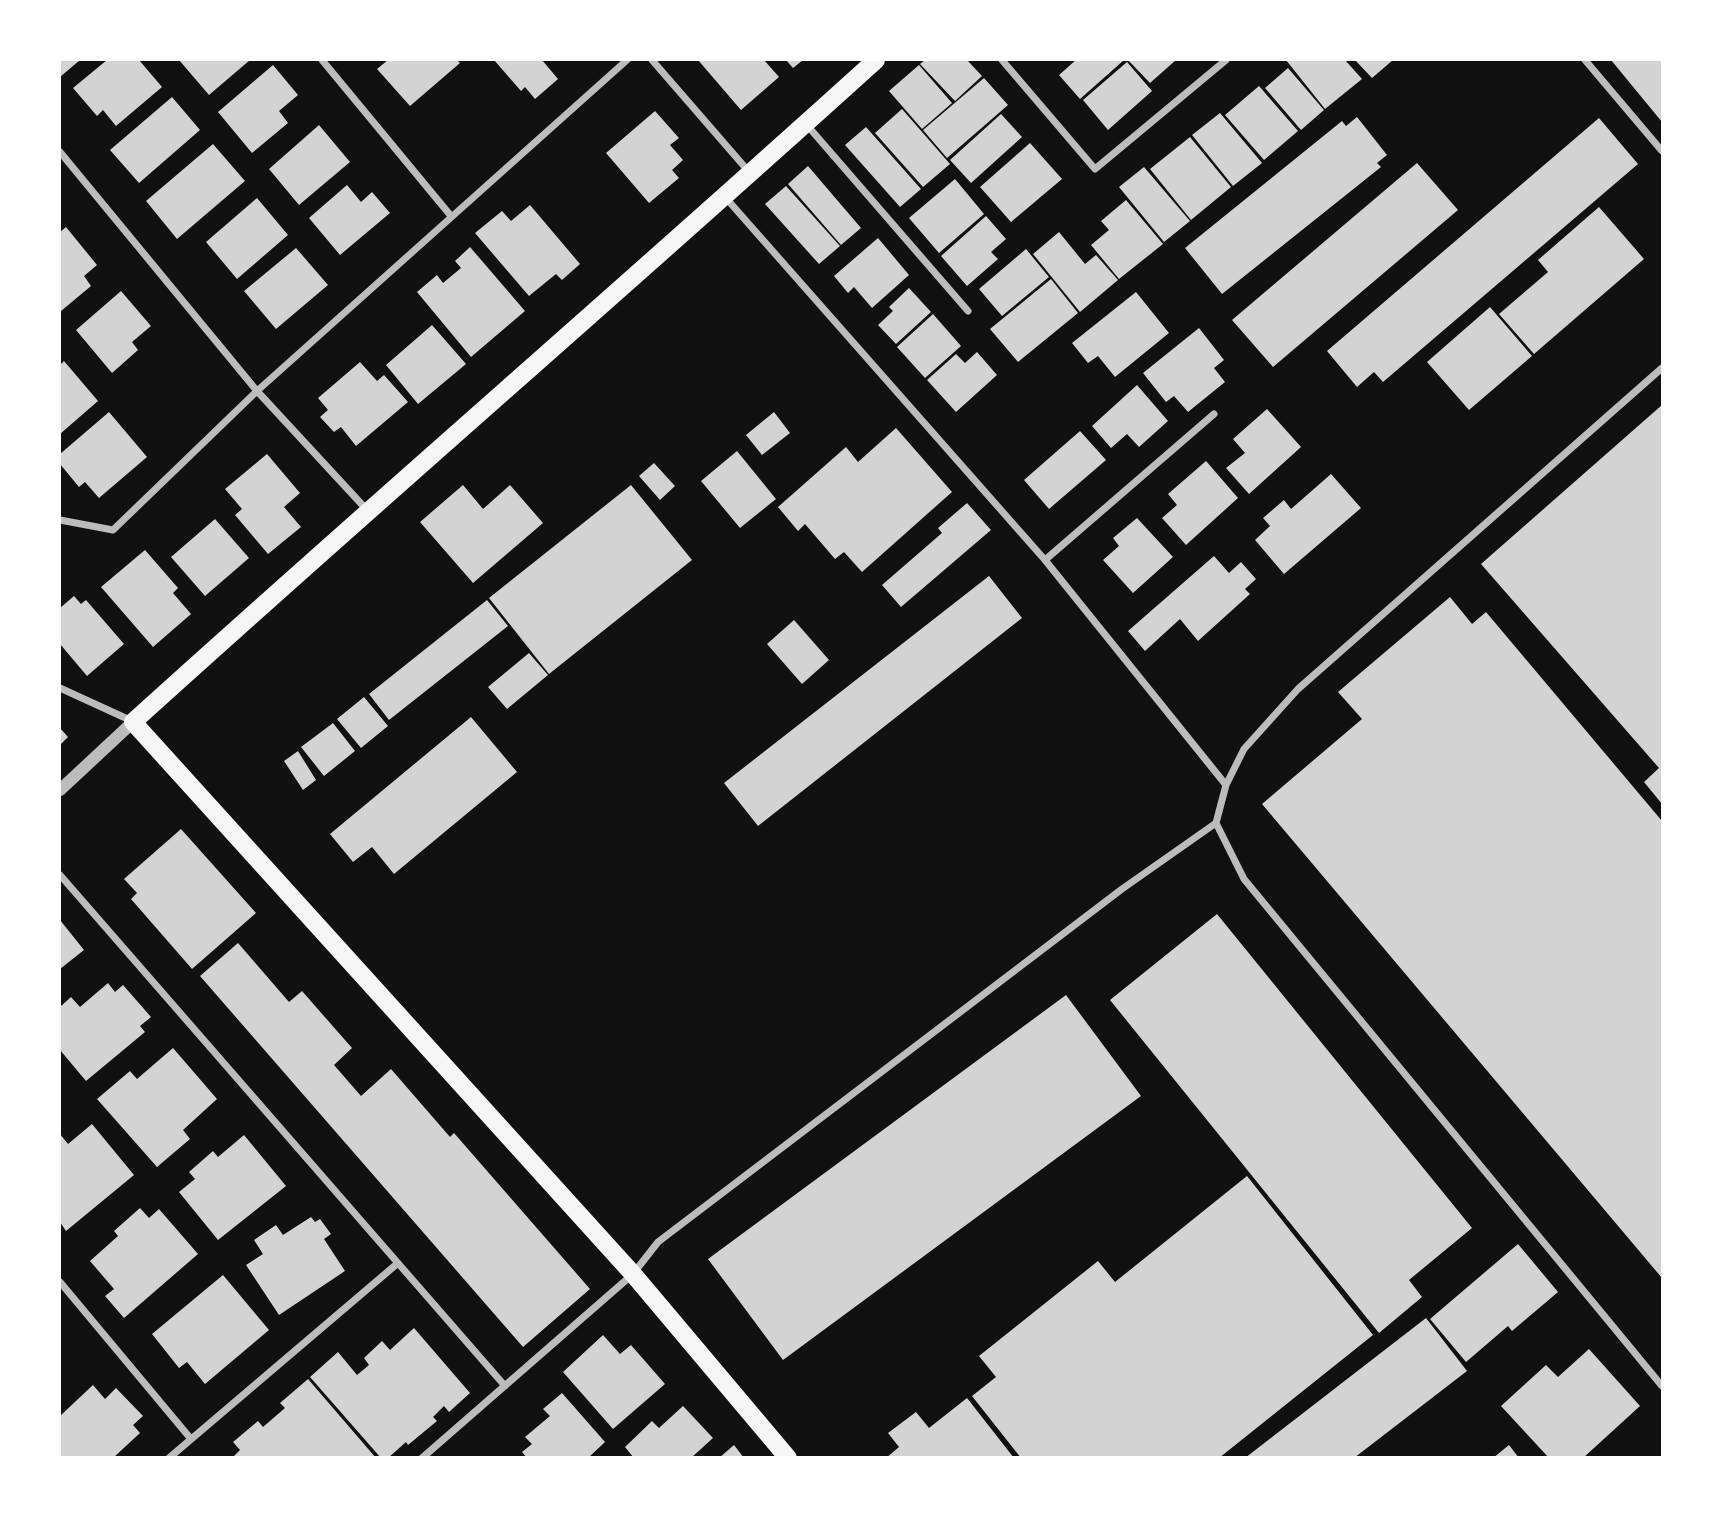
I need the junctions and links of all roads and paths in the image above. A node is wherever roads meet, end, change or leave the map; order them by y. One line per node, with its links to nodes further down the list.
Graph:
1 (322, 60): 13 (street)
2 (627, 60): 13 (street)
3 (652, 60): 11 (street)
4 (876, 60): 8 (main road)
5 (1002, 60): 6 (street)
6 (1226, 60)
7 (1585, 60): 9 (street)
8 (805, 124): 11 (main road); 14 (street)
9 (1662, 151)
10 (60, 152): 16 (street)
11 (750, 174): 12 (main road)
12 (724, 196): 18 (main road); 20 (street)
13 (451, 216): 16 (street)
14 (968, 312)
15 (1662, 368): 23 (street)
16 (257, 391): 18 (street); 19 (street)
17 (1214, 414): 20 (street)
18 (367, 510): 22 (main road)
19 (60, 520)
20 (1045, 560): 23 (street)
21 (60, 688): 22 (street)
22 (133, 722): 24 (street); 28 (main road)
23 (1226, 785): 25 (street)
24 (60, 790)
25 (1216, 822): 28 (street); 31 (street)
26 (60, 875): 27 (street)
27 (398, 1263): 30 (street); 32 (street)
28 (633, 1274): 30 (street); 35 (main road)
29 (60, 1282): 32 (street)
30 (505, 1386): 34 (street)
31 (1662, 1386)
32 (191, 1439): 33 (street)
33 (169, 1458)
34 (422, 1458)
35 (788, 1458)

